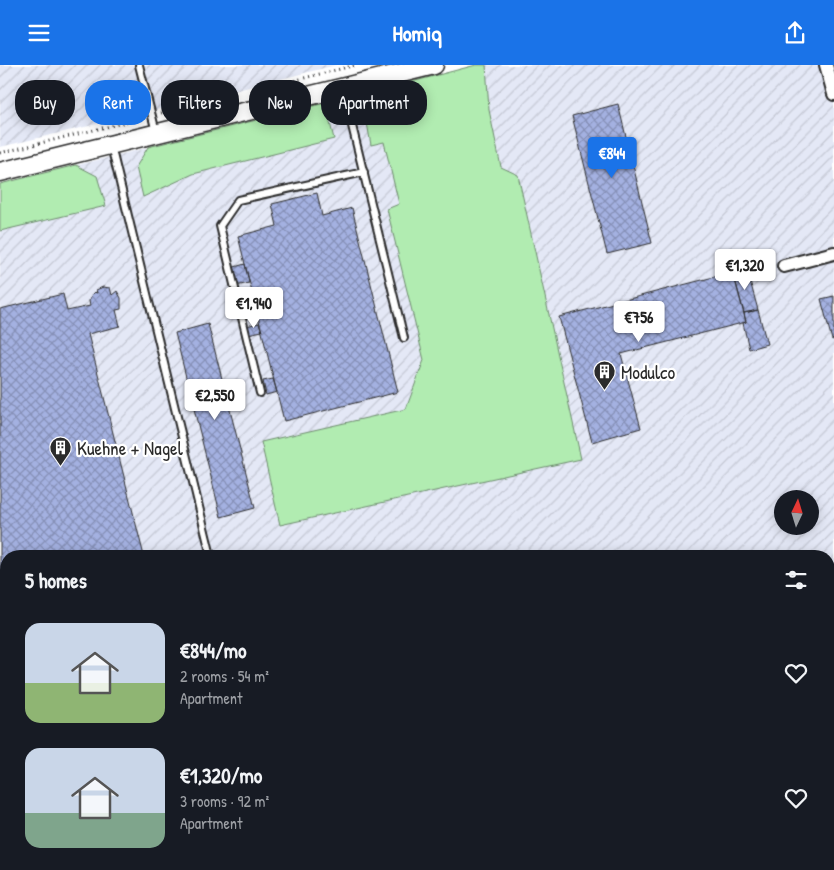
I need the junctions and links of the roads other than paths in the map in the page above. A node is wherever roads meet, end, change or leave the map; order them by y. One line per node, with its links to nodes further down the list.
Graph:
1 (139, 65): 8 (lane)
2 (434, 65): 4 (main road)
3 (826, 65): 6 (street)
4 (371, 80)
5 (321, 92): 8 (main road)
6 (834, 94)
7 (352, 125): 11 (lane)
8 (156, 133): 9 (main road)
9 (111, 145): 10 (main road); 16 (lane)
10 (0, 172)
11 (364, 172): 14 (lane); 15 (lane)
12 (834, 253): 13 (street)
13 (784, 266)
14 (404, 339)
15 (260, 393)
16 (210, 550)

